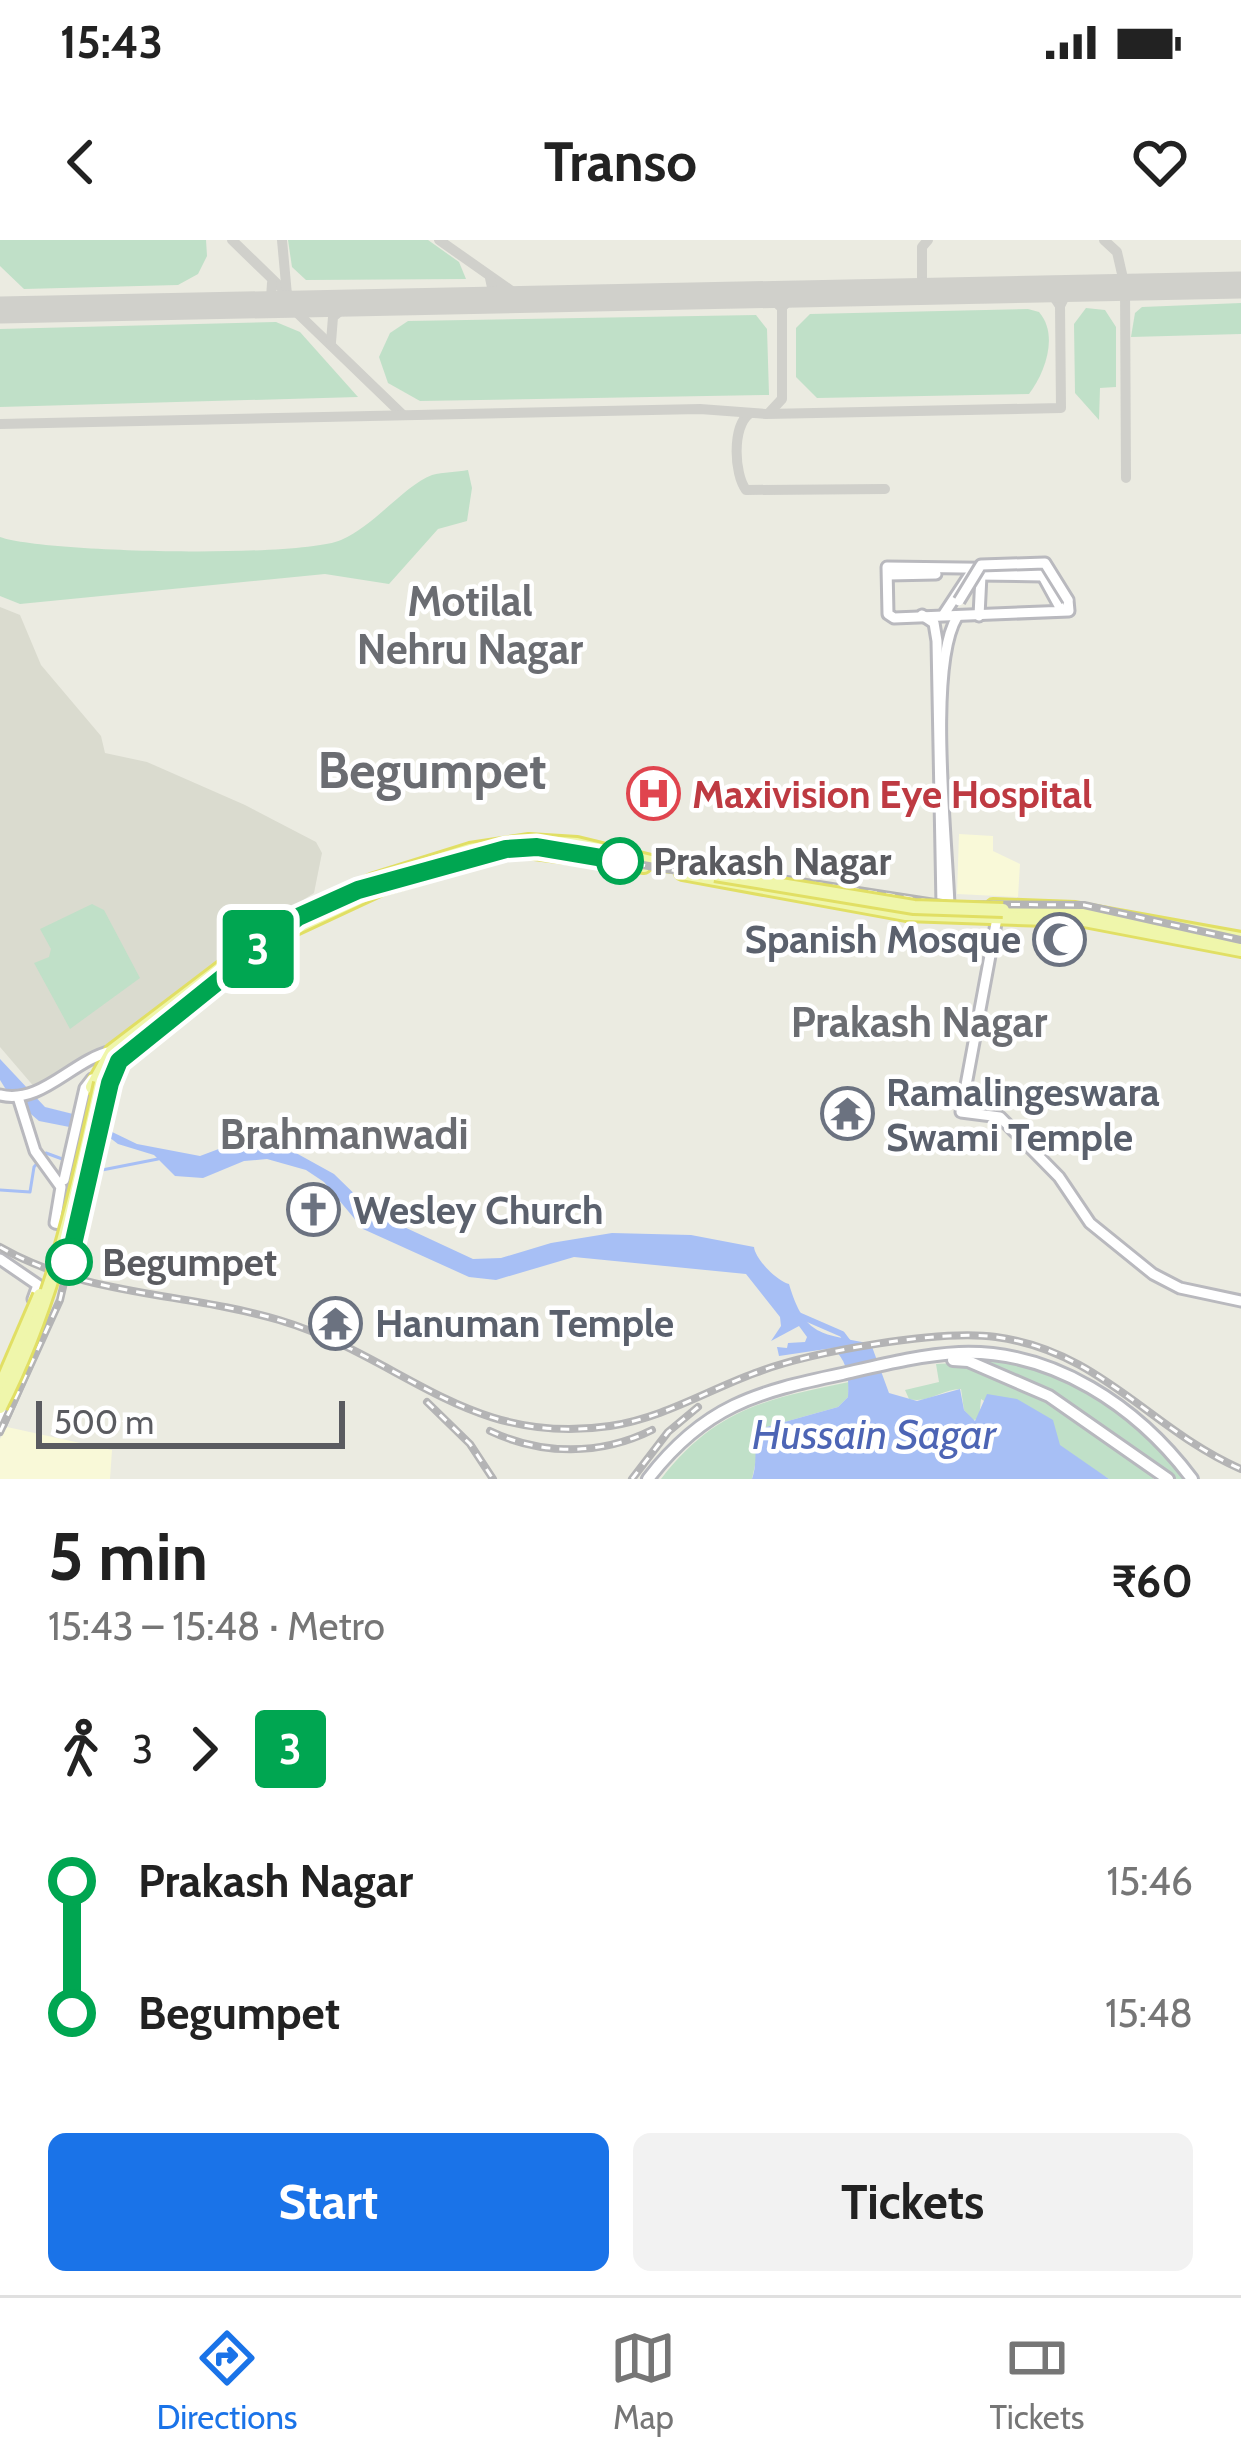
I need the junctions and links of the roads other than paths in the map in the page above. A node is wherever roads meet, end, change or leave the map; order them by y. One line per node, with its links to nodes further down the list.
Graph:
1 (888, 574): 2 (street); 4 (street); 6 (street)
2 (968, 574): 3 (street); 7 (street)
3 (981, 575): 4 (street); 8 (street)
4 (1043, 576): 5 (street)
5 (1066, 607): 7 (street, bridge); 8 (street)
6 (922, 615): 7 (street); 9 (street)
7 (950, 615): 8 (street); 9 (street)
8 (979, 616)
9 (939, 646): 13 (street)
10 (682, 867): 11 (main road); 12 (main road); 17 (main road)
11 (712, 877): 12 (main road); 14 (main road, bridge); 17 (main road)
12 (908, 906): 13 (main road)
13 (953, 906): 14 (main road); 15 (main road)
14 (1053, 912): 15 (main road); 16 (main road)
15 (997, 918): 25 (street)
16 (1240, 948)
17 (112, 1056): 18 (main road); 18 (street); 22 (street)
18 (91, 1074): 20 (street); 21 (street); 24 (main road, bridge); 29 (main road, bridge)
19 (0, 1098): 20 (street)
20 (22, 1100): 21 (street)
21 (62, 1171): 22 (street); 22 (street)
22 (90, 1176)
23 (0, 1259): 24 (street)
24 (39, 1290): 26 (street); 28 (main road, bridge); 29 (main road, bridge)
25 (1241, 1301)
26 (19, 1339): 28 (street); 30 (street)
27 (969, 1357): 31 (main road); 32 (main road); 33 (main road)
28 (0, 1383)
29 (0, 1402)
30 (0, 1424)
31 (652, 1479)
32 (1168, 1479)
33 (1192, 1479)

